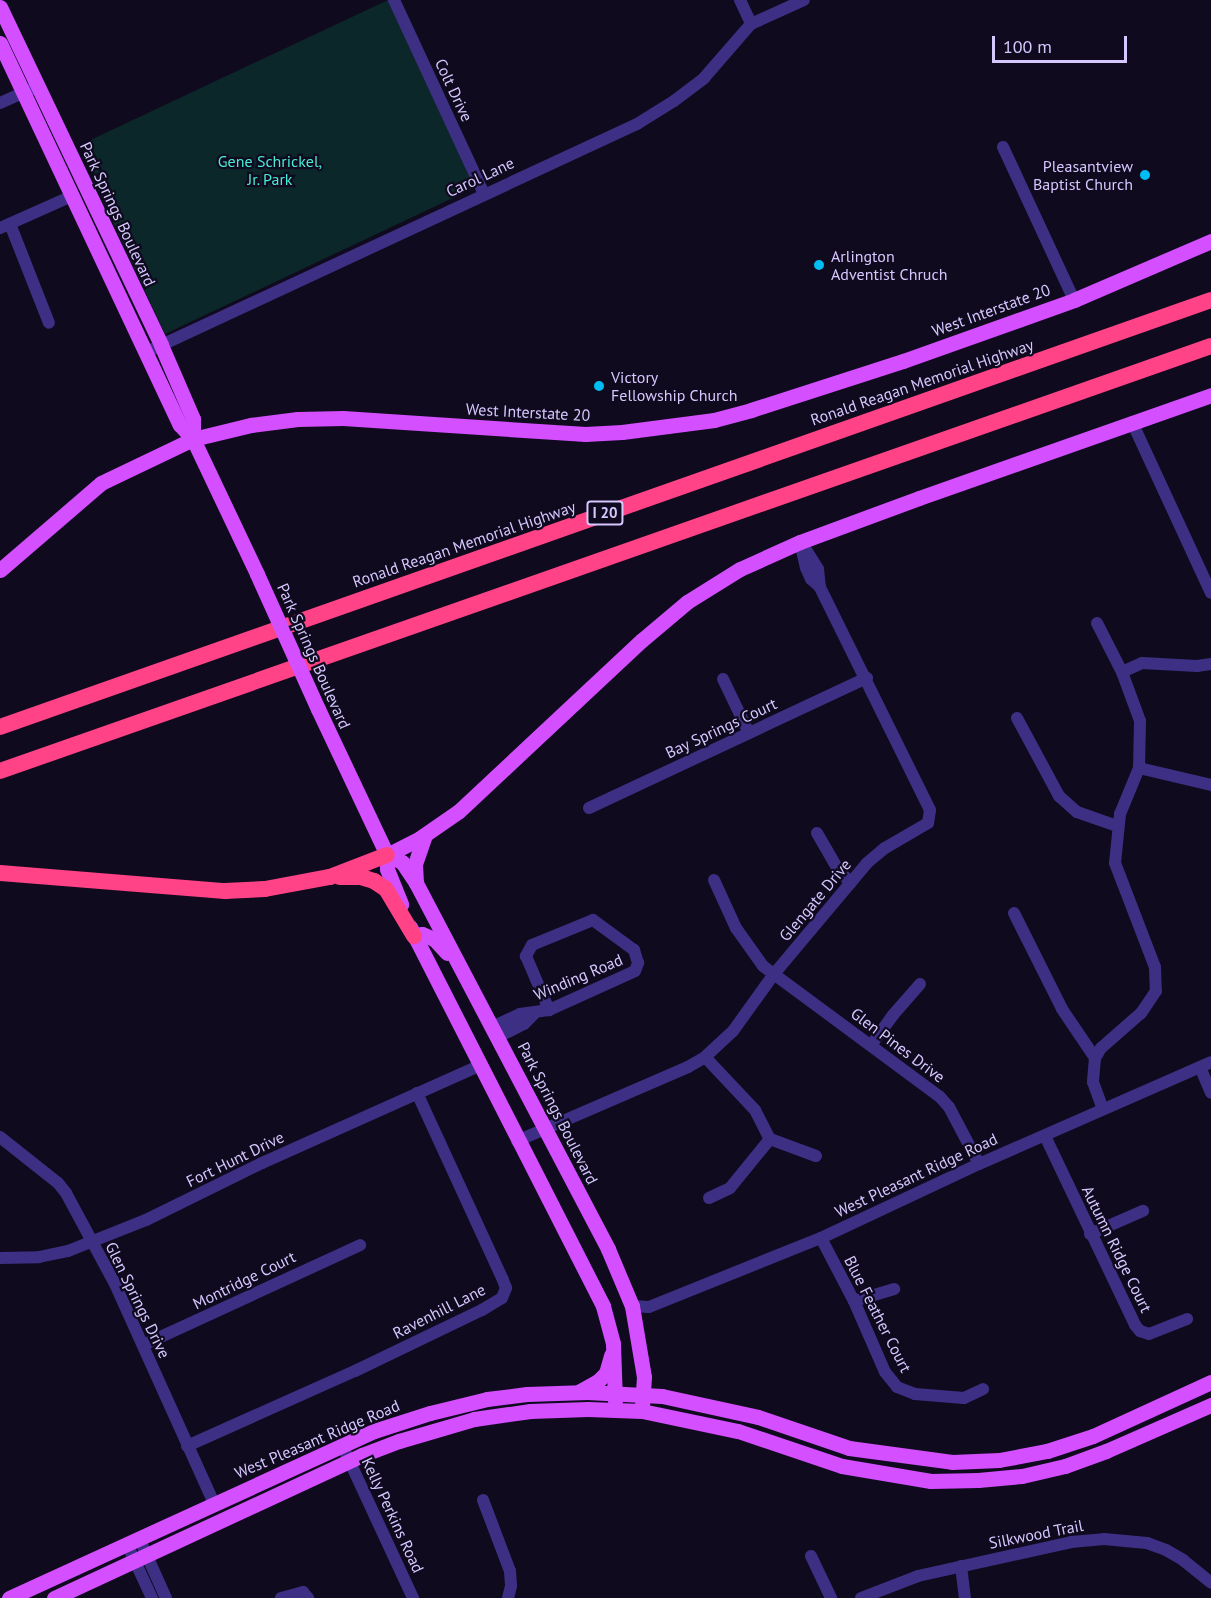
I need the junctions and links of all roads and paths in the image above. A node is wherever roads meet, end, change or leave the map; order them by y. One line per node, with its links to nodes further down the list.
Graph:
1 (394, 0): 10 (street, Colt Drive)
2 (740, 0): 5 (street)
3 (804, 0): 5 (street, Carol Lane)
4 (0, 7): 7 (main road, Park Springs Boulevard)
5 (751, 24): 10 (street, Carol Lane)
6 (0, 43): 7 (main road, Park Springs Boulevard)
7 (31, 89): 8 (street); 11 (main road, Park Springs Boulevard); 18 (main road, Park Springs Boulevard)
8 (0, 103)
9 (1003, 147): 14 (street)
10 (483, 194): 18 (street, Carol Lane)
11 (72, 196): 12 (street); 18 (main road, Park Springs Boulevard)
12 (5, 226): 16 (street)
13 (1211, 241): 14 (main road, West Interstate 20)
14 (1074, 300): 21 (main road, West Interstate 20)
15 (1211, 300): 31 (highway, Ronald Reagan Memorial Highway / I 20)
16 (50, 323)
17 (1211, 346): 34 (highway)
18 (154, 349): 21 (main road, Park Springs Boulevard)
19 (1211, 395): 20 (main road)
20 (1132, 422): 22 (main road); 24 (street)
21 (193, 439): 23 (main road, West Interstate 20); 40 (main road, Park Springs Boulevard, bridge)
22 (800, 542): 28 (street, Glengate Drive); 39 (main road)
23 (0, 570)
24 (1210, 588)
25 (1097, 623): 27 (street)
26 (1211, 664): 27 (street)
27 (1122, 672): 33 (street)
28 (867, 678): 32 (street, Bay Springs Court); 44 (street, Glengate Drive)
29 (723, 679): 32 (street)
30 (1017, 718): 37 (street)
31 (0, 727)
32 (749, 733): 36 (street, Bay Springs Court)
33 (1139, 768): 35 (street); 37 (street)
34 (0, 771)
35 (1211, 785)
36 (589, 808)
37 (1118, 826): 55 (street)
38 (817, 833): 44 (street)
39 (424, 835): 40 (main road); 45 (main road)
40 (387, 855): 42 (highway); 45 (main road, Park Springs Boulevard); 47 (main road, Park Springs Boulevard)
41 (0, 873): 42 (highway)
42 (330, 877): 47 (highway)
43 (714, 880): 48 (street, Glen Pines Drive)
44 (850, 882): 48 (street, Glengate Drive)
45 (416, 883): 49 (main road, Park Springs Boulevard)
46 (1014, 913): 55 (street)
47 (414, 936): 49 (main road); 57 (main road, Park Springs Boulevard)
48 (774, 974): 53 (street, Glen Pines Drive); 54 (street, Glengate Drive)
49 (465, 977): 52 (main road, Park Springs Boulevard)
50 (920, 984): 53 (street)
51 (549, 1010): 51 (street, Winding Road); 52 (street, Winding Road)
52 (495, 1032): 61 (main road, Park Springs Boulevard)
53 (872, 1044): 67 (street, Glen Pines Drive)
54 (705, 1057): 61 (street, Glengate Drive); 64 (street)
55 (1095, 1058): 60 (street)
56 (1205, 1064): 59 (street); 60 (street, West Pleasant Ridge Road)
57 (479, 1066): 58 (street, Fort Hunt Drive); 65 (main road, Park Springs Boulevard)
58 (417, 1093): 72 (street, Fort Hunt Drive); 92 (street, Ravenhill Lane)
59 (1211, 1093)
60 (1103, 1109): 62 (street, West Pleasant Ridge Road)
61 (545, 1128): 65 (street, Glengate Drive); 77 (main road, Park Springs Boulevard)
62 (1045, 1136): 67 (street, West Pleasant Ridge Road); 70 (street, Autumn Ridge Court)
63 (0, 1137): 72 (street, Glen Springs Drive)
64 (770, 1139): 66 (street); 68 (street)
65 (517, 1141): 79 (main road, Park Springs Boulevard)
66 (816, 1156)
67 (979, 1164): 71 (street, West Pleasant Ridge Road)
68 (709, 1198)
69 (1143, 1211): 70 (street)
70 (1090, 1234): 78 (street, Autumn Ridge Court)
71 (821, 1238): 76 (street, Blue Feather Court); 77 (street, West Pleasant Ridge Road)
72 (91, 1241): 74 (street, Fort Hunt Drive); 80 (street, Glen Springs Drive)
73 (360, 1245): 80 (street, Montridge Court)
74 (0, 1258)
75 (894, 1288): 76 (street)
76 (854, 1301): 83 (street, Blue Feather Court)
77 (632, 1306): 81 (main road, Park Springs Boulevard)
78 (1187, 1319)
79 (612, 1341): 84 (main road); 85 (main road, Park Springs Boulevard)
80 (142, 1345): 92 (street, Glen Springs Drive)
81 (643, 1365): 86 (main road, Park Springs Boulevard); 87 (main road)
82 (1211, 1382): 87 (main road, West Pleasant Ridge Road)
83 (983, 1389)
84 (576, 1392): 85 (main road, West Pleasant Ridge Road); 91 (main road, West Pleasant Ridge Road)
85 (615, 1392): 86 (main road, West Pleasant Ridge Road); 89 (main road, Park Springs Boulevard)
86 (643, 1395): 87 (main road, West Pleasant Ridge Road); 90 (main road, Park Springs Boulevard)
87 (679, 1399)
88 (1211, 1405): 90 (main road, West Pleasant Ridge Road)
89 (615, 1410): 90 (main road, West Pleasant Ridge Road); 93 (main road, West Pleasant Ridge Road)
90 (642, 1412)
91 (342, 1445): 93 (street, Kelly Perkins Road); 95 (main road, West Pleasant Ridge Road)
92 (187, 1446): 95 (street, Glen Springs Drive)
93 (350, 1461): 98 (main road, West Pleasant Ridge Road); 107 (street, Kelly Perkins Road)
94 (483, 1500): 108 (street)
95 (214, 1503): 96 (main road, West Pleasant Ridge Road)
96 (133, 1541): 98 (street); 102 (main road, West Pleasant Ridge Road)
97 (811, 1556): 109 (street)
98 (141, 1558): 103 (main road, West Pleasant Ridge Road); 104 (street); 105 (street)
99 (961, 1566): 100 (street, Silkwood Trail); 110 (street, Silkwood Trail); 111 (street)
100 (1211, 1583)
101 (303, 1595): 106 (street)
102 (9, 1598)
103 (54, 1598)
104 (152, 1598)
105 (166, 1598)
106 (281, 1598)
107 (413, 1598)
108 (508, 1598)
109 (831, 1598)
110 (861, 1598)
111 (965, 1598)

